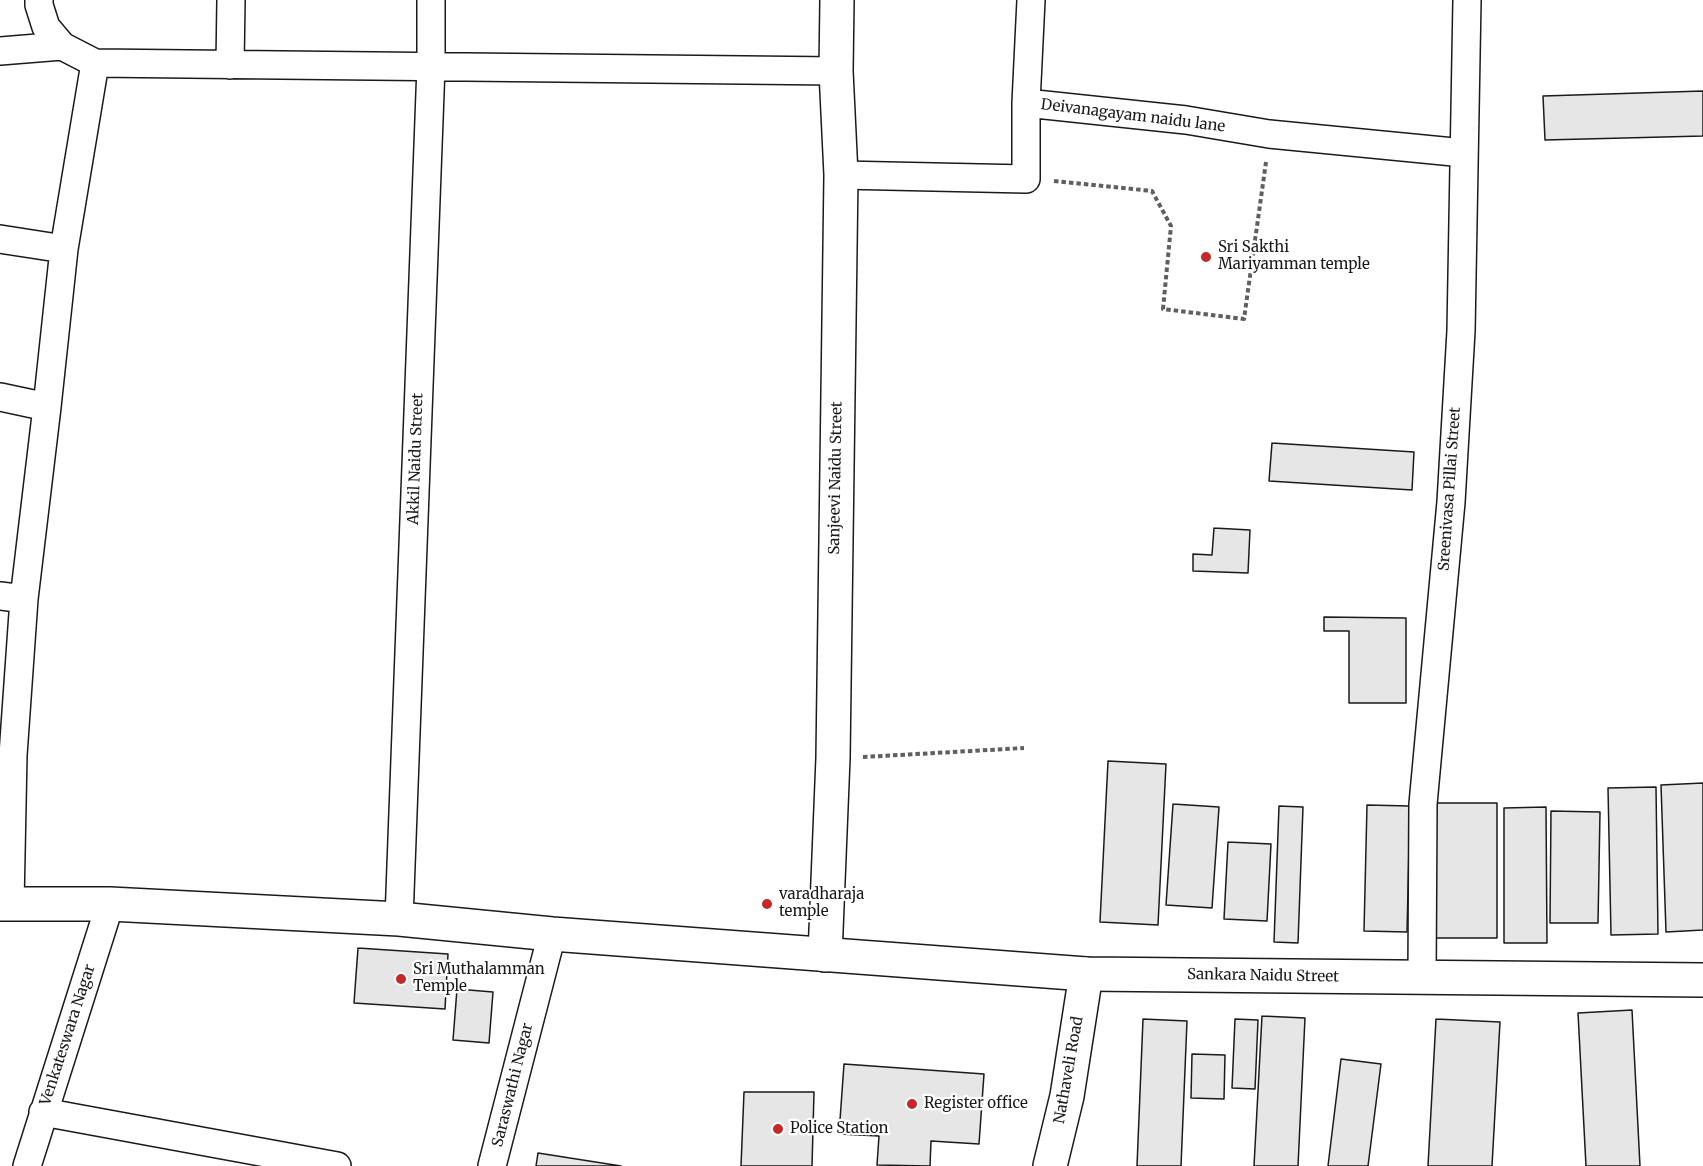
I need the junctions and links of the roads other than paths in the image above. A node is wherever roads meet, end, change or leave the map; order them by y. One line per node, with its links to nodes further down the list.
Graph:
1 (39, 0): 7 (street)
2 (231, 0): 10 (street)
3 (431, 0): 11 (street, Akkil Naidu Street)
4 (837, 0): 12 (main road, Sanjeevi Naidu Street)
5 (1031, 0): 13 (street)
6 (1467, 0): 14 (street, Sreenivasa Pillai Street)
7 (62, 46): 8 (street); 9 (street)
8 (0, 51)
9 (95, 63): 10 (street); 17 (street)
10 (230, 64): 11 (street)
11 (431, 66): 12 (street); 24 (street, Akkil Naidu Street)
12 (836, 71): 15 (main road, Sanjeevi Naidu Street)
13 (1026, 103): 14 (street, Deivanagayam naidu lane); 15 (street, Deivanagayam naidu lane)
14 (1464, 153): 28 (street, Sreenivasa Pillai Street)
15 (841, 175): 26 (main road, Sanjeevi Naidu Street)
16 (0, 239): 17 (street)
17 (64, 249): 19 (street)
18 (0, 397): 19 (street)
19 (47, 406): 20 (street)
20 (12, 597): 21 (street)
21 (6, 754): 22 (street)
22 (5, 903): 23 (main road, Sankara Naidu Street)
23 (110, 904): 24 (main road, Sankara Naidu Street); 30 (street, Venkateswara Nagar)
24 (399, 919): 25 (main road, Sankara Naidu Street)
25 (552, 934): 26 (main road, Sankara Naidu Street); 33 (street, Saraswathi Nagar)
26 (825, 955): 27 (main road, Sankara Naidu Street)
27 (1086, 974): 28 (main road, Sankara Naidu Street); 34 (main road, Nathaveli Road)
28 (1422, 977): 29 (main road, Sankara Naidu Street)
29 (1703, 980)
30 (43, 1112): 31 (street, Venkateswara Nagar); 32 (street)
31 (27, 1166)
32 (337, 1166)
33 (492, 1166)
34 (1050, 1166)

